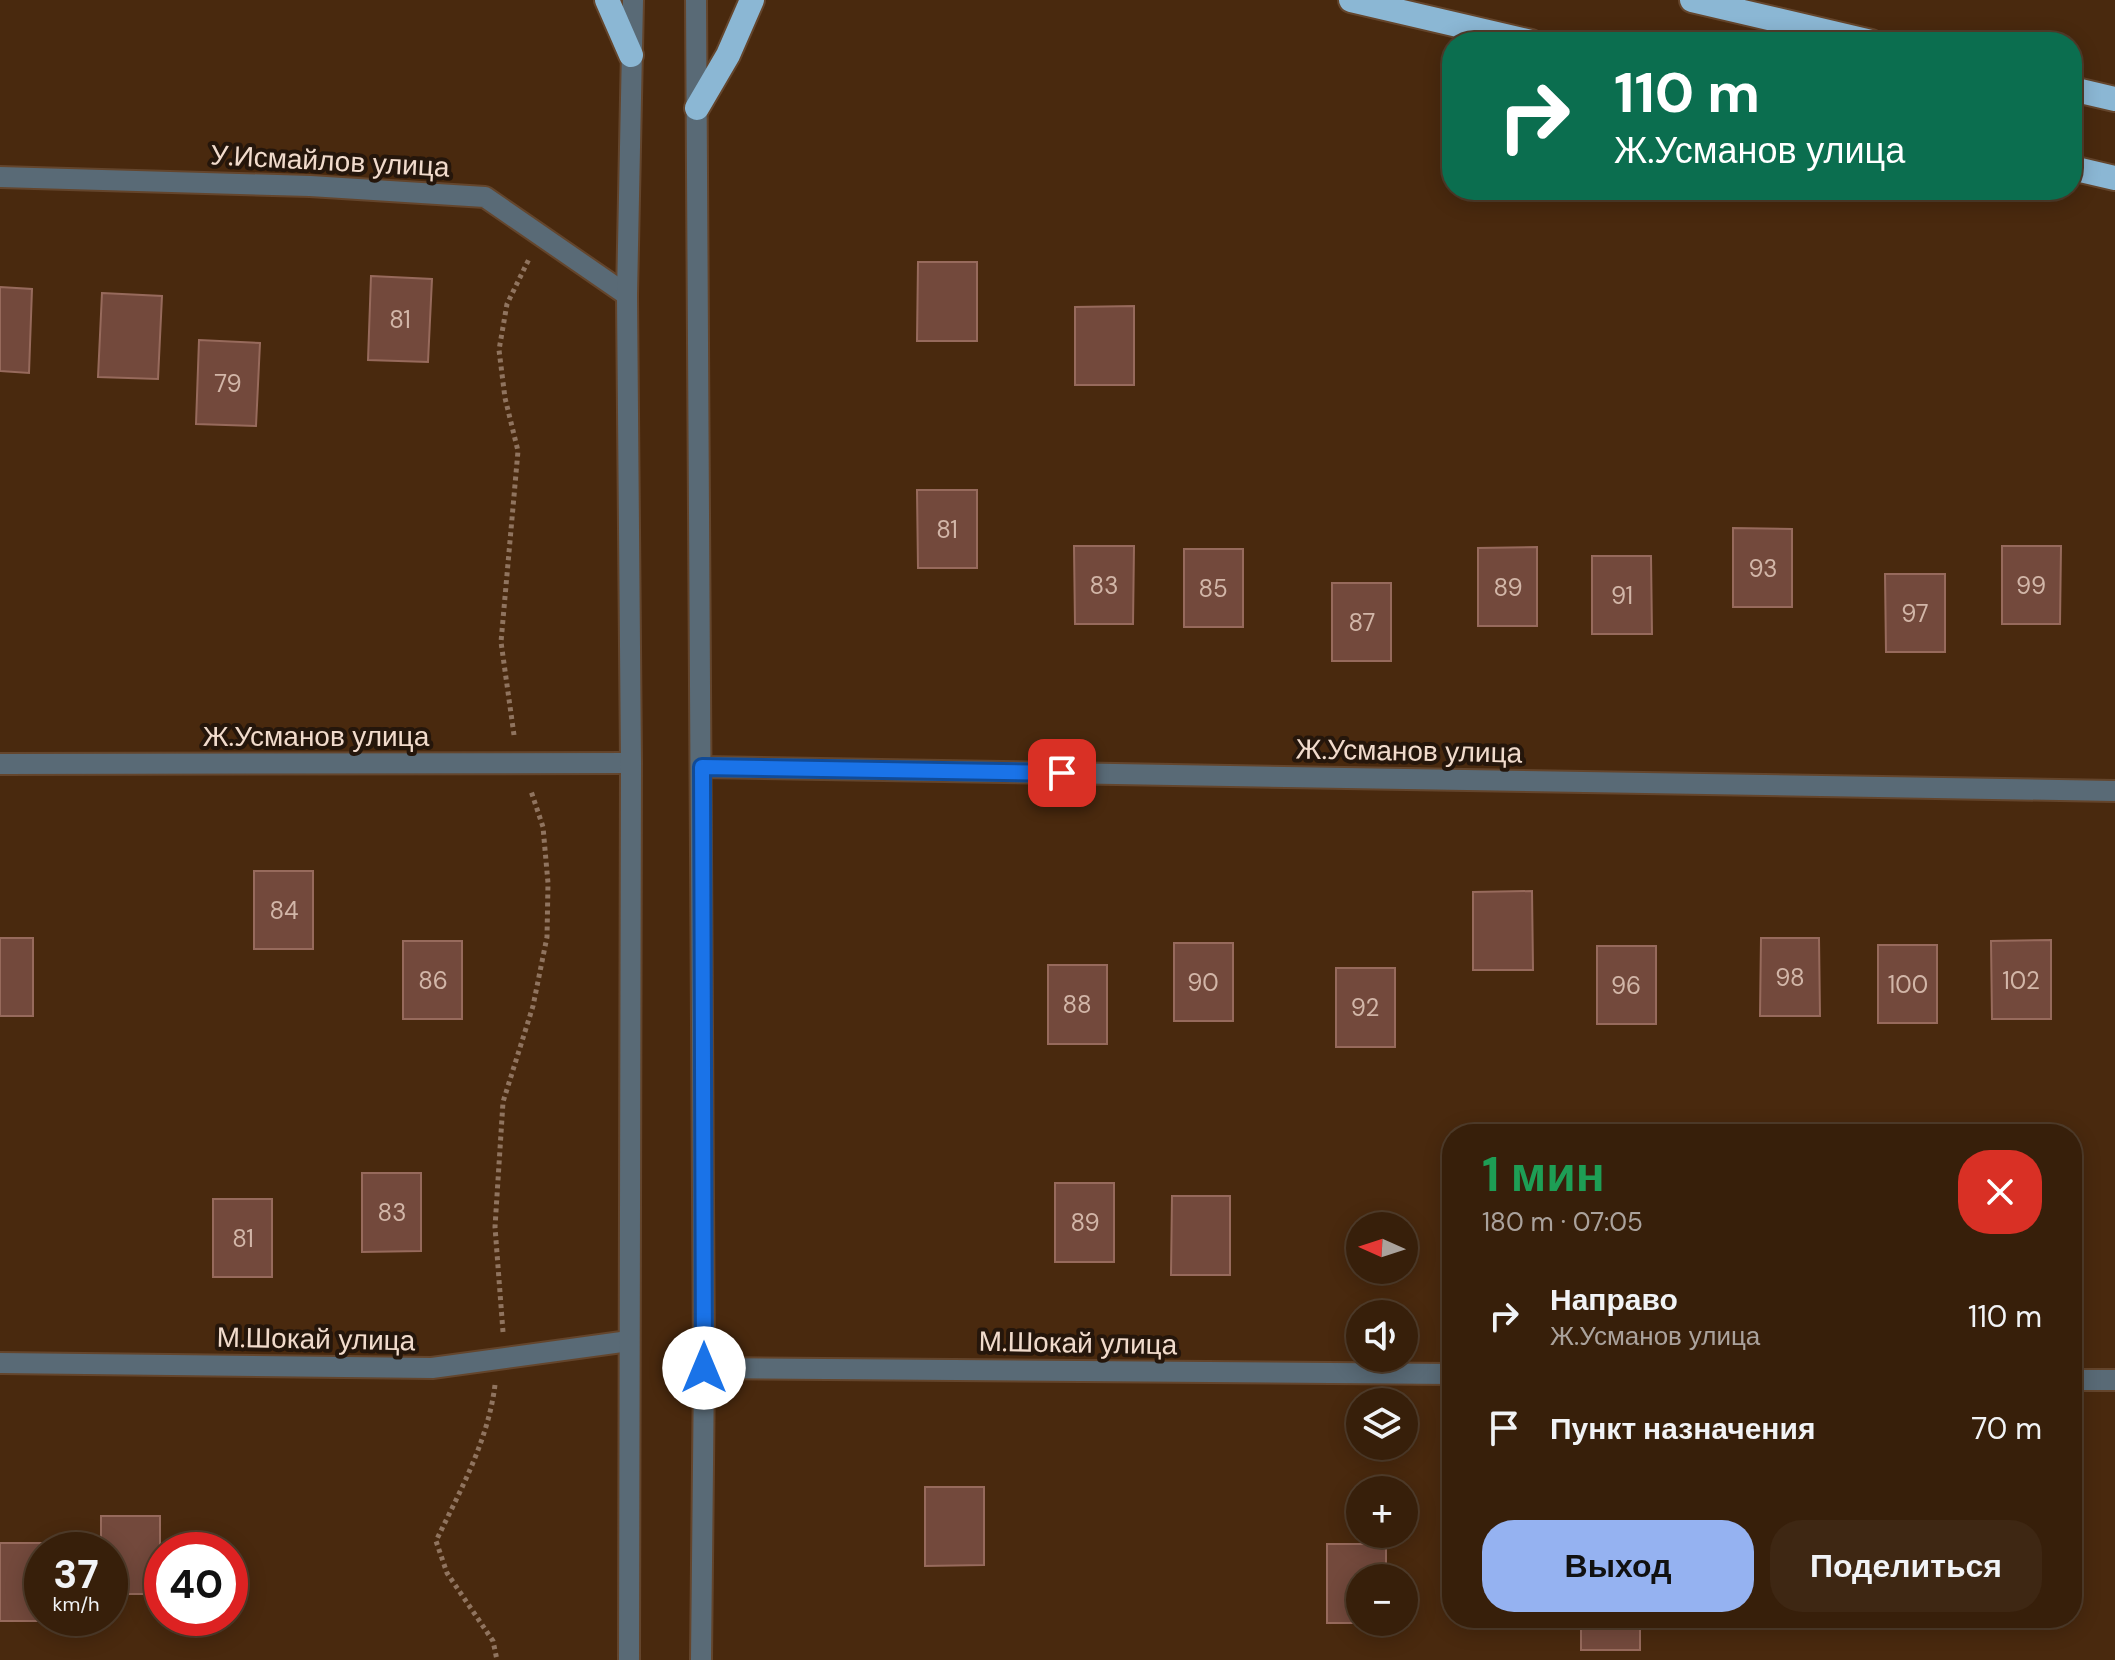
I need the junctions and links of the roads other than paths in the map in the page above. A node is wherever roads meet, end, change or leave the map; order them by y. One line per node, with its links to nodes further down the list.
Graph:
1 (607, 0): 9 (highway)
2 (633, 0): 9 (street)
3 (696, 0): 12 (street)
4 (752, 0): 12 (highway)
5 (1351, 0): 7 (highway)
6 (1692, 0): 8 (highway)
7 (1488, 32)
8 (1828, 32)
9 (631, 55): 16 (street)
10 (2082, 91): 11 (highway)
11 (2115, 99)
12 (697, 108): 19 (street)
13 (2082, 170): 15 (highway)
14 (0, 177): 16 (street, У.Исмайлов улица)
15 (2115, 178)
16 (627, 295): 17 (street)
17 (631, 763): 18 (street, Ж.Усманов улица); 21 (street)
18 (0, 764)
19 (702, 767): 20 (street, Ж.Усманов улица); 23 (street)
20 (2115, 791)
21 (629, 1341): 22 (street, М.Шокай улица); 27 (street)
22 (0, 1363)
23 (704, 1368): 24 (street, М.Шокай улица); 28 (street)
24 (1442, 1374)
25 (2082, 1380): 26 (street)
26 (2115, 1380)
27 (629, 1660)
28 (701, 1660)

